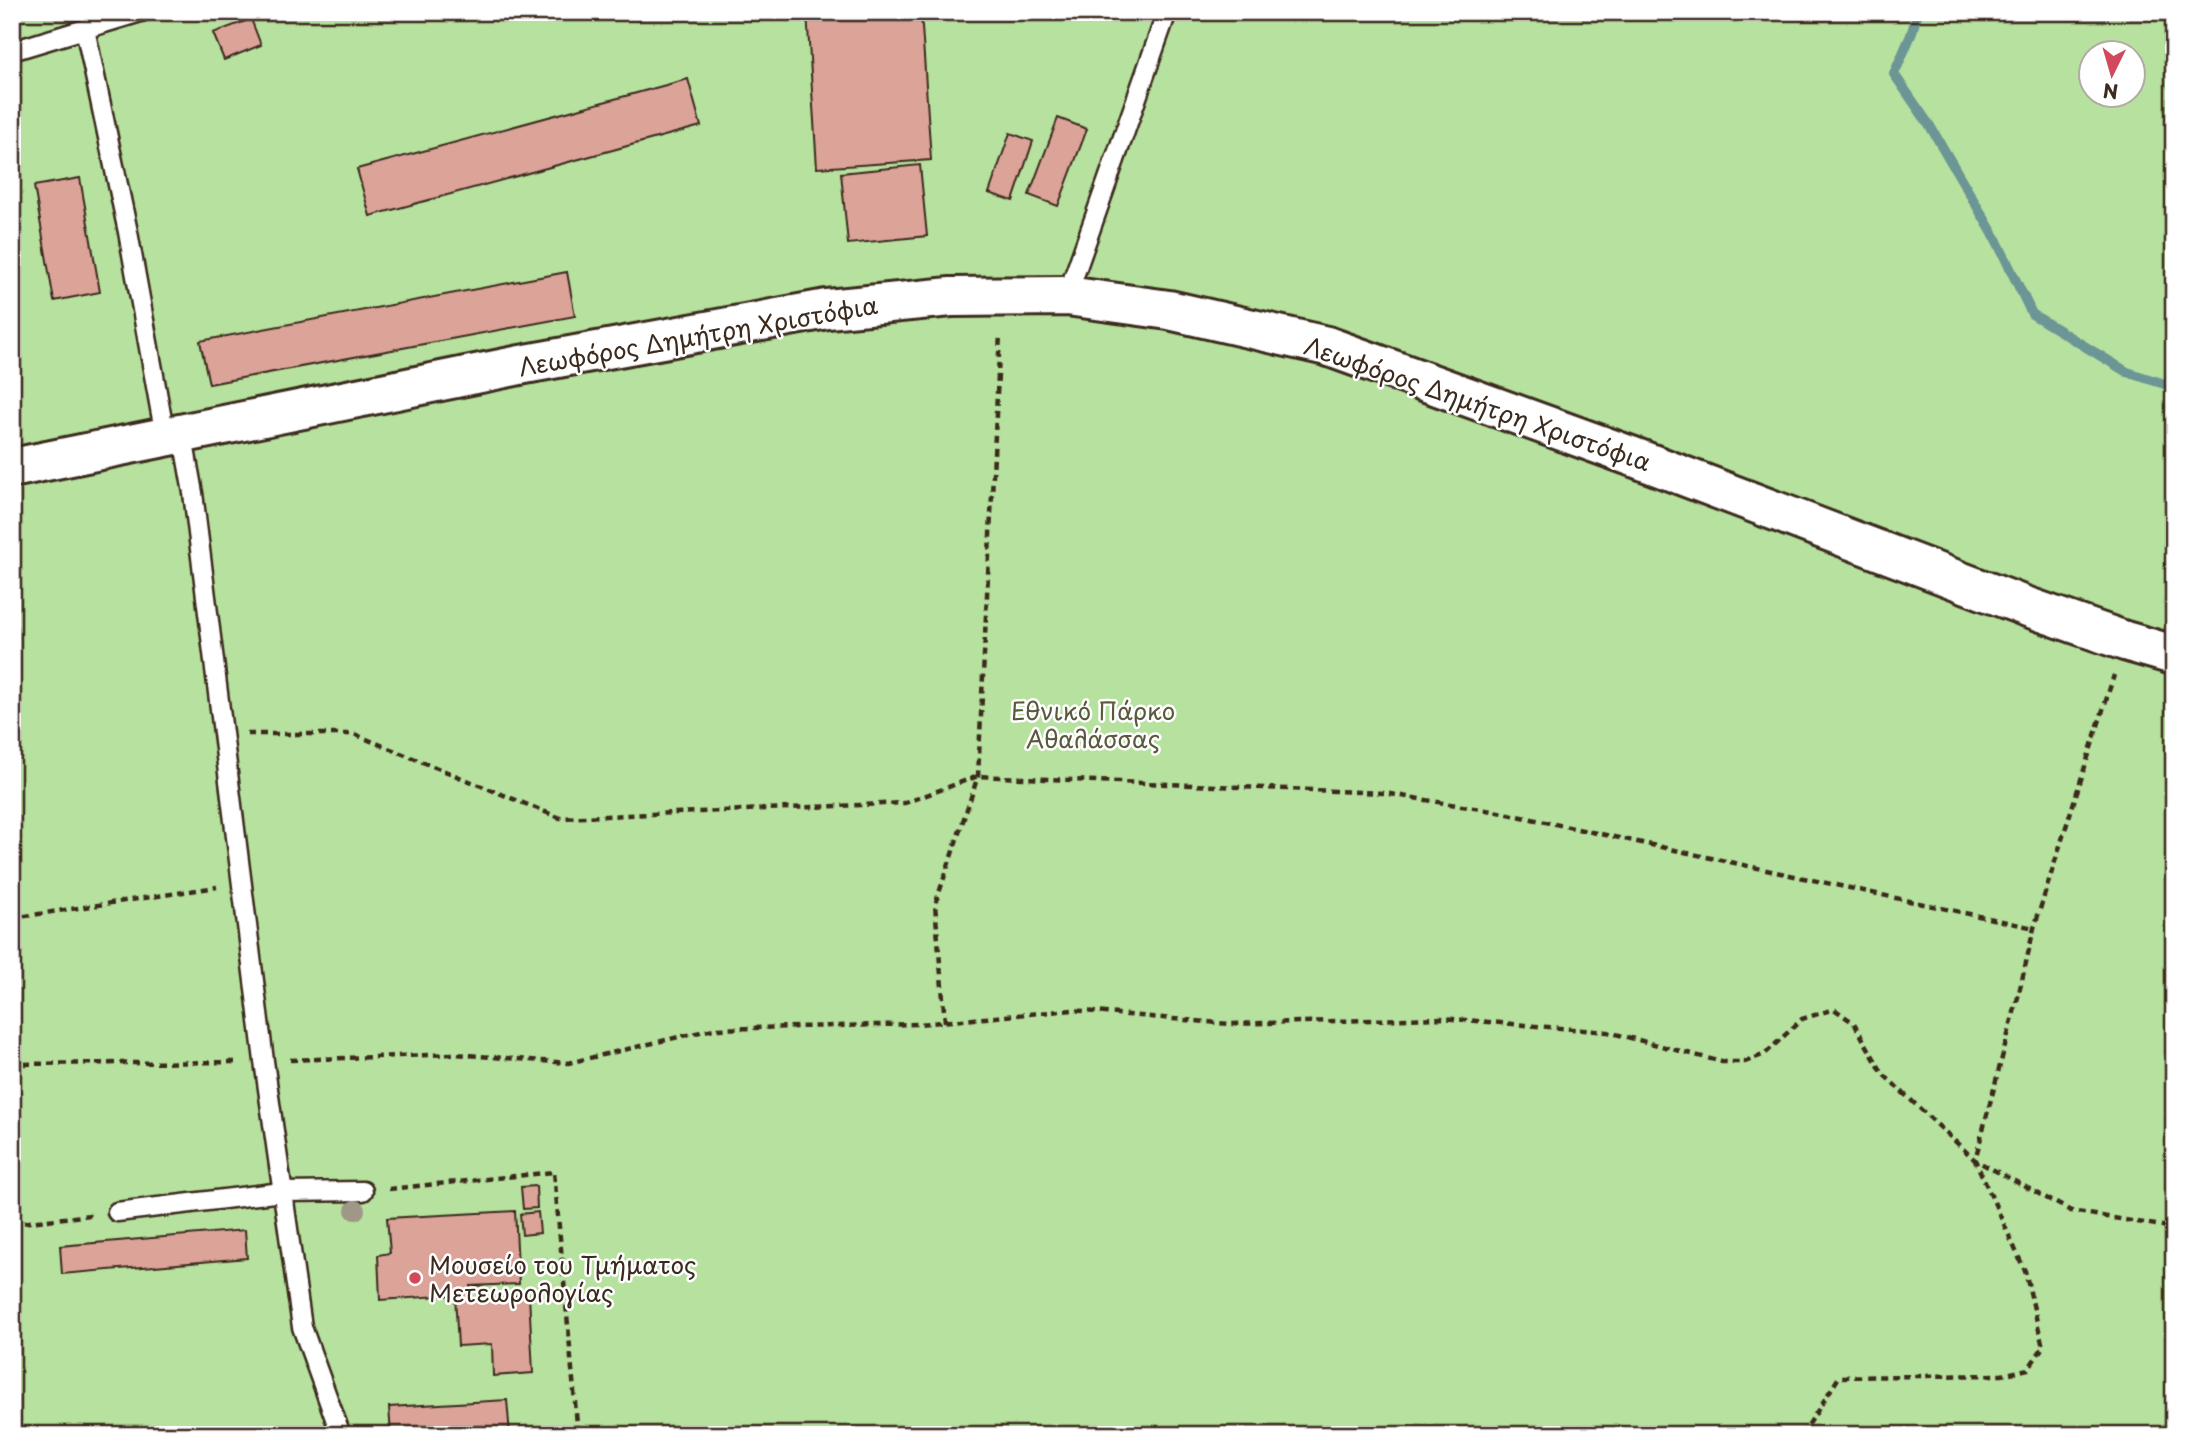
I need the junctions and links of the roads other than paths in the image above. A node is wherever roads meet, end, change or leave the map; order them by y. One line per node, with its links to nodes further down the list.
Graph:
1 (141, 12): 3 (lane)
2 (1167, 12): 5 (lane)
3 (85, 29): 4 (lane); 6 (lane)
4 (12, 51)
5 (1068, 296): 6 (main road, Λεωφόρος Δημήτρη Χριστόφια); 8 (main road, Λεωφόρος Δημήτρη Χριστόφια)
6 (174, 434): 7 (main road, Λεωφόρος Δημήτρη Χριστόφια); 10 (lane)
7 (12, 468)
8 (2174, 655)
9 (363, 1191): 10 (lane)
10 (282, 1192): 11 (lane); 12 (lane)
11 (117, 1212)
12 (341, 1435)

